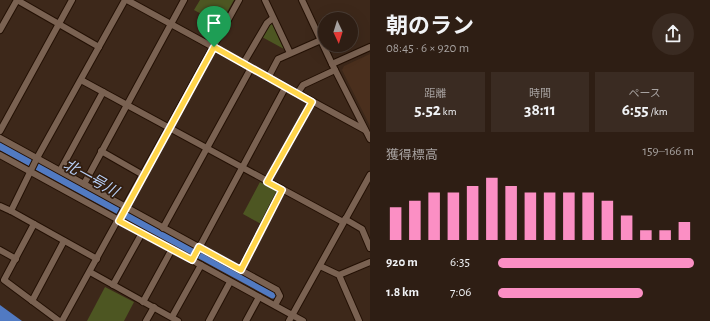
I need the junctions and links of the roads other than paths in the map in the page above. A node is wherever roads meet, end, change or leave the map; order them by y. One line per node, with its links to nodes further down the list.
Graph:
1 (17, 0): 9 (street); 11 (street)
2 (72, 0): 9 (street)
3 (126, 0): 10 (street); 14 (street)
4 (184, 0): 10 (street)
5 (239, 0): 15 (street)
6 (265, 0): 8 (street)
7 (302, 0): 12 (street)
8 (273, 18): 18 (street); 19 (street)
9 (59, 24): 14 (street); 32 (street)
10 (170, 24): 15 (street); 29 (street)
11 (0, 30)
12 (318, 34)
13 (318, 41): 18 (street)
14 (99, 47): 24 (street)
15 (214, 47): 19 (street); 30 (street)
16 (370, 47): 20 (street)
17 (326, 52): 20 (street)
18 (290, 53): 23 (street)
19 (243, 64): 21 (street)
20 (332, 64): 22 (street)
21 (251, 68): 23 (street); 35 (street)
22 (335, 70): 27 (street); 31 (street)
23 (268, 78): 25 (street)
24 (81, 80): 26 (street); 38 (street)
25 (286, 88): 27 (street); 39 (street)
26 (103, 92): 29 (street); 40 (street)
27 (297, 94): 28 (street)
28 (312, 102): 31 (street); 43 (street)
29 (125, 104): 30 (street); 36 (street)
30 (168, 128): 35 (street); 41 (street)
31 (365, 130): 34 (street)
32 (0, 131)
33 (0, 138): 38 (street)
34 (370, 139)
35 (206, 148): 39 (street); 51 (street)
36 (101, 151): 41 (street); 44 (street)
37 (0, 155): 38 (street)
38 (34, 164): 44 (street); 47 (street); 48 (street)
39 (242, 168): 43 (street); 57 (street)
40 (61, 169)
41 (143, 175): 48 (street)
42 (370, 175): 49 (street)
43 (267, 182): 45 (street)
44 (84, 184): 48 (street)
45 (282, 190): 49 (street); 63 (street)
46 (0, 206): 47 (street)
47 (11, 211): 50 (street)
48 (123, 213): 51 (street); 52 (street); 59 (street)
49 (344, 221): 54 (street); 62 (street)
50 (34, 224): 53 (street); 58 (street)
51 (163, 228): 57 (street)
52 (142, 233): 55 (street); 67 (street)
53 (64, 241): 59 (street); 69 (street)
54 (370, 248)
55 (172, 249): 57 (street); 70 (street)
56 (0, 250): 58 (street)
57 (196, 253): 61 (street); 63 (street)
58 (16, 259): 69 (street)
59 (97, 259): 64 (street)
60 (370, 262): 65 (street)
61 (201, 265): 66 (street); 73 (street)
62 (320, 266): 65 (street); 74 (street)
63 (241, 270): 71 (street)
64 (90, 272): 67 (street); 76 (street)
65 (339, 275): 82 (street)
66 (230, 282): 68 (street); 79 (street)
67 (113, 285): 70 (street)
68 (259, 297): 71 (street); 80 (street)
69 (32, 301): 75 (street)
70 (143, 302): 72 (street)
71 (275, 305): 74 (street)
72 (154, 308): 73 (street); 77 (street)
73 (172, 317): 78 (street)
74 (291, 318): 81 (street)
75 (59, 321)
76 (62, 321)
77 (146, 321)
78 (178, 321)
79 (209, 321)
80 (246, 321)
81 (303, 321)
82 (359, 321)

